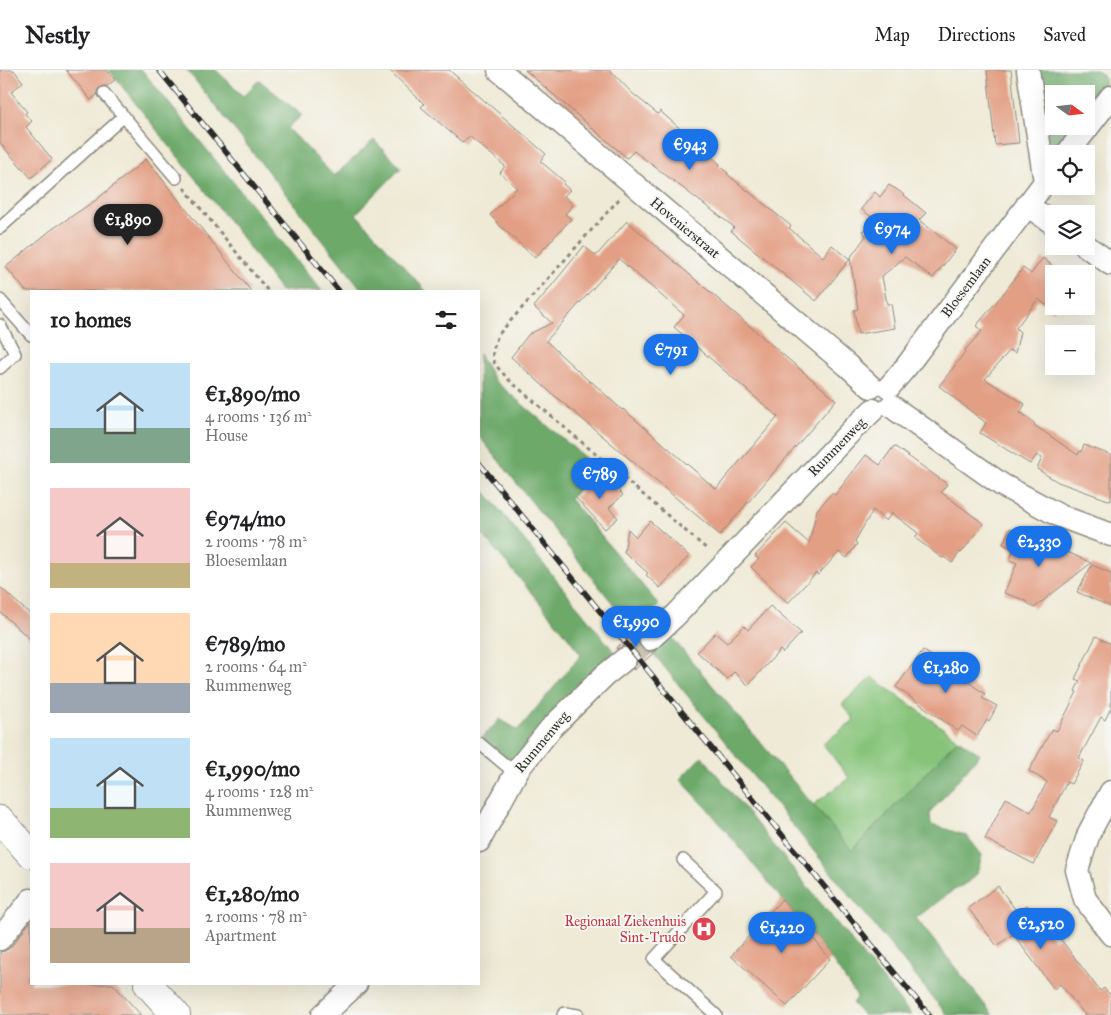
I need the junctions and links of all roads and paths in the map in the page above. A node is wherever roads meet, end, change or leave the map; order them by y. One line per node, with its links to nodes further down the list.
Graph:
1 (499, 70): 10 (street, Hovenierstraat)
2 (1028, 70): 7 (street)
3 (104, 93): 5 (lane)
4 (1111, 97): 6 (street)
5 (124, 116): 8 (lane); 13 (lane)
6 (1074, 145)
7 (1045, 156)
8 (176, 178): 16 (path)
9 (1045, 181): 11 (street, Bloesemlaan)
10 (633, 184): 21 (street, Hovenierstraat); 23 (path)
11 (1027, 205): 12 (street); 21 (street, Bloesemlaan)
12 (1045, 218)
13 (0, 228)
14 (1095, 252): 15 (street)
15 (1111, 264)
16 (267, 290)
17 (0, 300): 19 (lane)
18 (0, 325): 20 (lane)
19 (30, 334)
20 (0, 368)
21 (881, 398): 22 (street); 23 (street, Rummenweg)
22 (1111, 535)
23 (725, 565): 24 (street, Rummenweg)
24 (650, 639)
25 (625, 659): 27 (street, Rummenweg)
26 (480, 744): 27 (lane)
27 (515, 773): 30 (street, Rummenweg)
28 (1111, 792): 34 (street)
29 (0, 820): 31 (main road)
30 (480, 839)
31 (30, 853)
32 (683, 860): 42 (lane)
33 (30, 901): 35 (street)
34 (1111, 934)
35 (0, 939)
36 (149, 985): 38 (main road)
37 (355, 985): 39 (street)
38 (176, 1015)
39 (324, 1015)
40 (563, 1015): 41 (lane)
41 (578, 1015)
42 (716, 1015)

